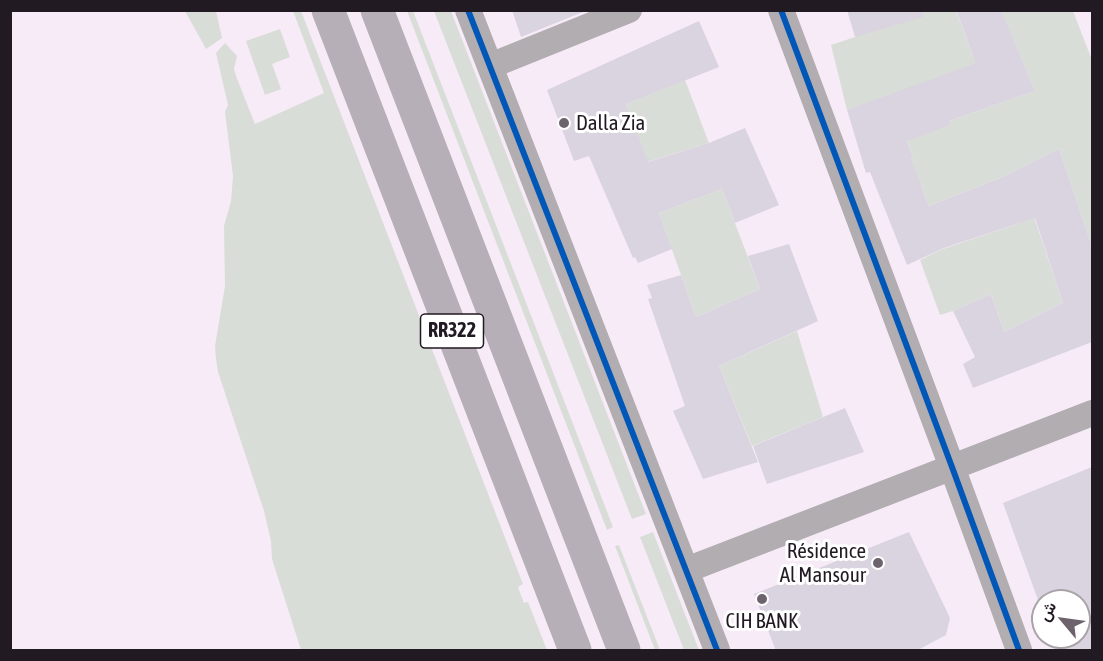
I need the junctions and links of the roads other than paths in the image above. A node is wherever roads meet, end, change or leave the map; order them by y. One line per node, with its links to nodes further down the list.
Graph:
1 (328, 10): 10 (main road, RR322)
2 (377, 10): 11 (main road, RR322)
3 (468, 10): 6 (street)
4 (781, 10): 8 (street)
5 (616, 13): 6 (street)
6 (490, 66): 9 (street)
7 (1092, 413): 8 (street)
8 (952, 467): 9 (street); 13 (street)
9 (686, 570): 12 (street)
10 (575, 651)
11 (624, 651)
12 (717, 651)
13 (1018, 651)

